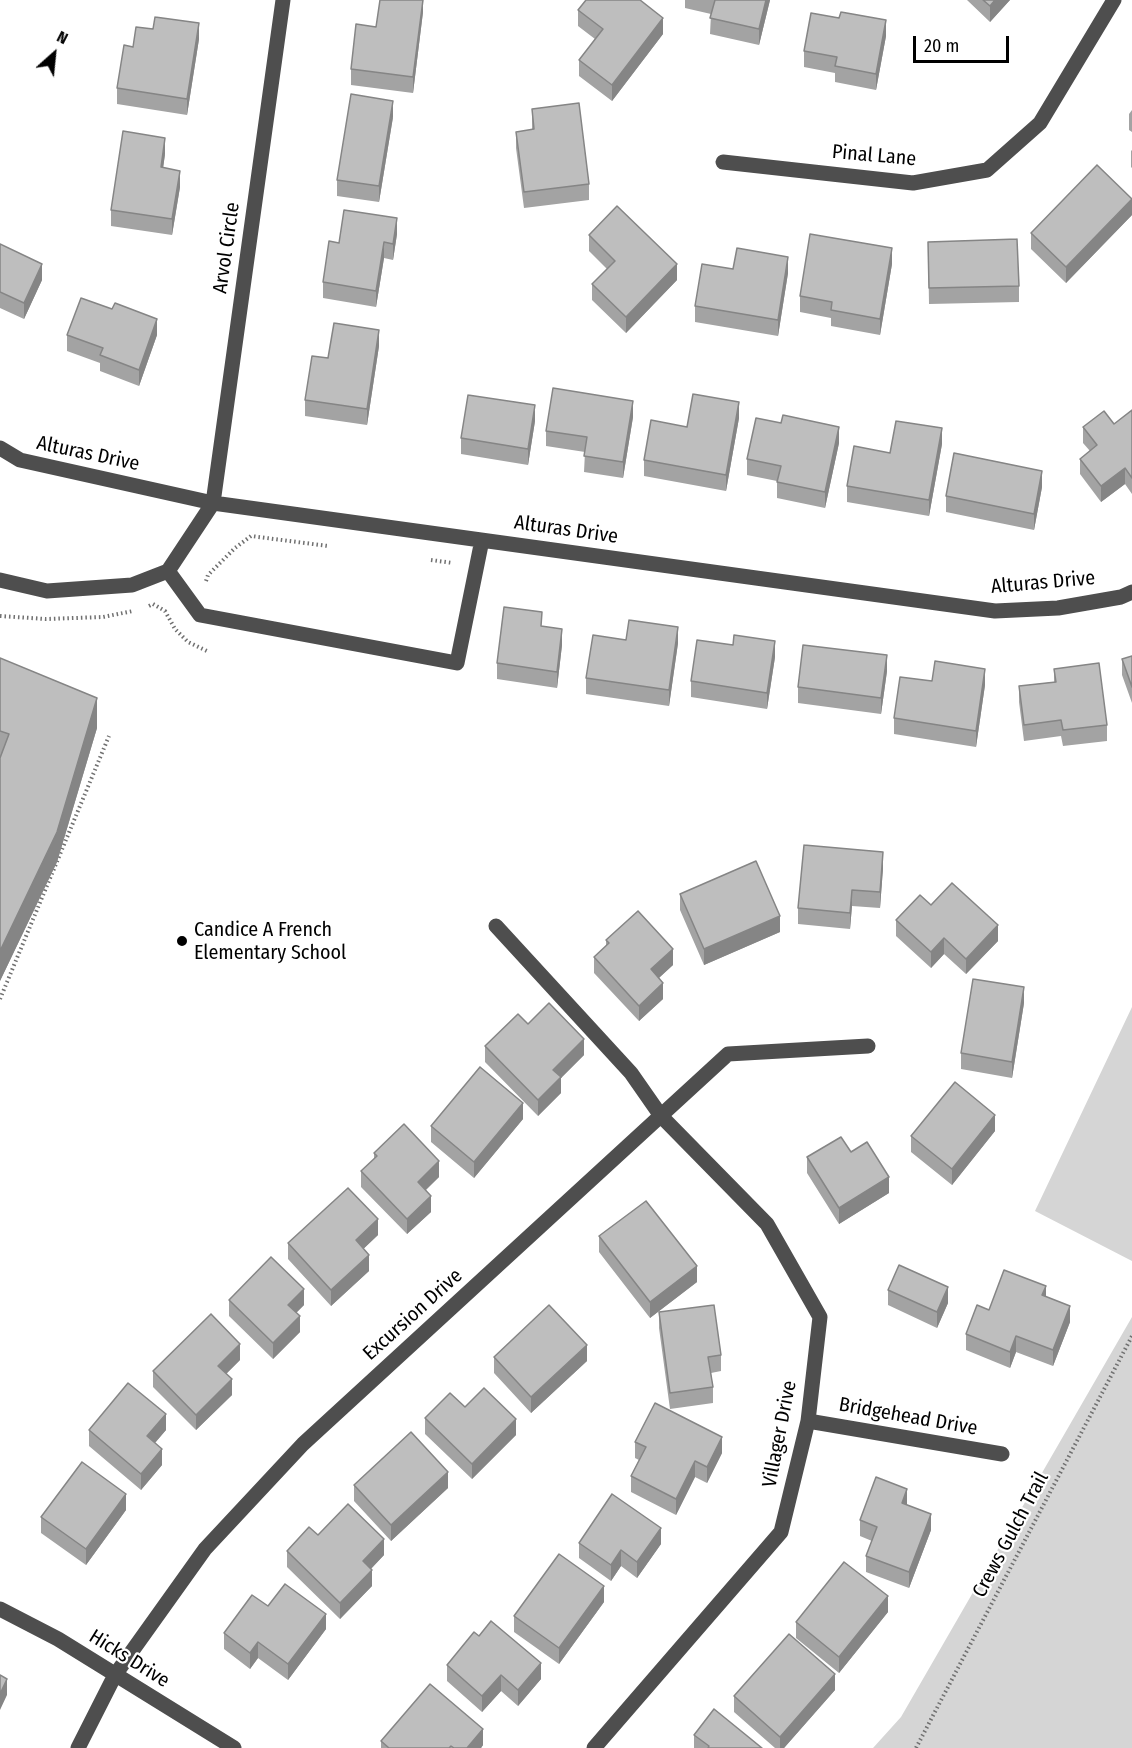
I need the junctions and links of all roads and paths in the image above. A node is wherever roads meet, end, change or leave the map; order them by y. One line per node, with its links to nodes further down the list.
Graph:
1 (283, 0): 5 (street, Arvol Circle)
2 (1114, 0): 3 (street, Pinal Lane)
3 (723, 162)
4 (0, 448): 5 (street, Alturas Drive)
5 (213, 503): 6 (street, Alturas Drive); 10 (street)
6 (482, 540): 9 (street); 13 (street, Alturas Drive)
7 (332, 546): 12 (path)
8 (422, 559): 9 (path)
9 (477, 567): 10 (street)
10 (168, 571): 11 (street)
11 (0, 580)
12 (203, 591)
13 (1132, 592)
14 (145, 607): 17 (path)
15 (137, 610): 16 (path)
16 (0, 616)
17 (207, 651)
18 (109, 736): 20 (path)
19 (496, 926): 22 (street, Villager Drive)
20 (0, 999)
21 (868, 1046): 22 (street, Excursion Drive)
22 (661, 1116): 24 (street, Villager Drive); 27 (street, Excursion Drive)
23 (1132, 1336): 31 (path, Crews Gulch Trail)
24 (808, 1421): 25 (street, Bridgehead Drive); 30 (street, Villager Drive)
25 (1002, 1454)
26 (0, 1609): 27 (street, Hicks Drive)
27 (115, 1675): 28 (street, Excursion Drive); 29 (street, Hicks Drive)
28 (78, 1748)
29 (234, 1748)
30 (594, 1748)
31 (916, 1748)

